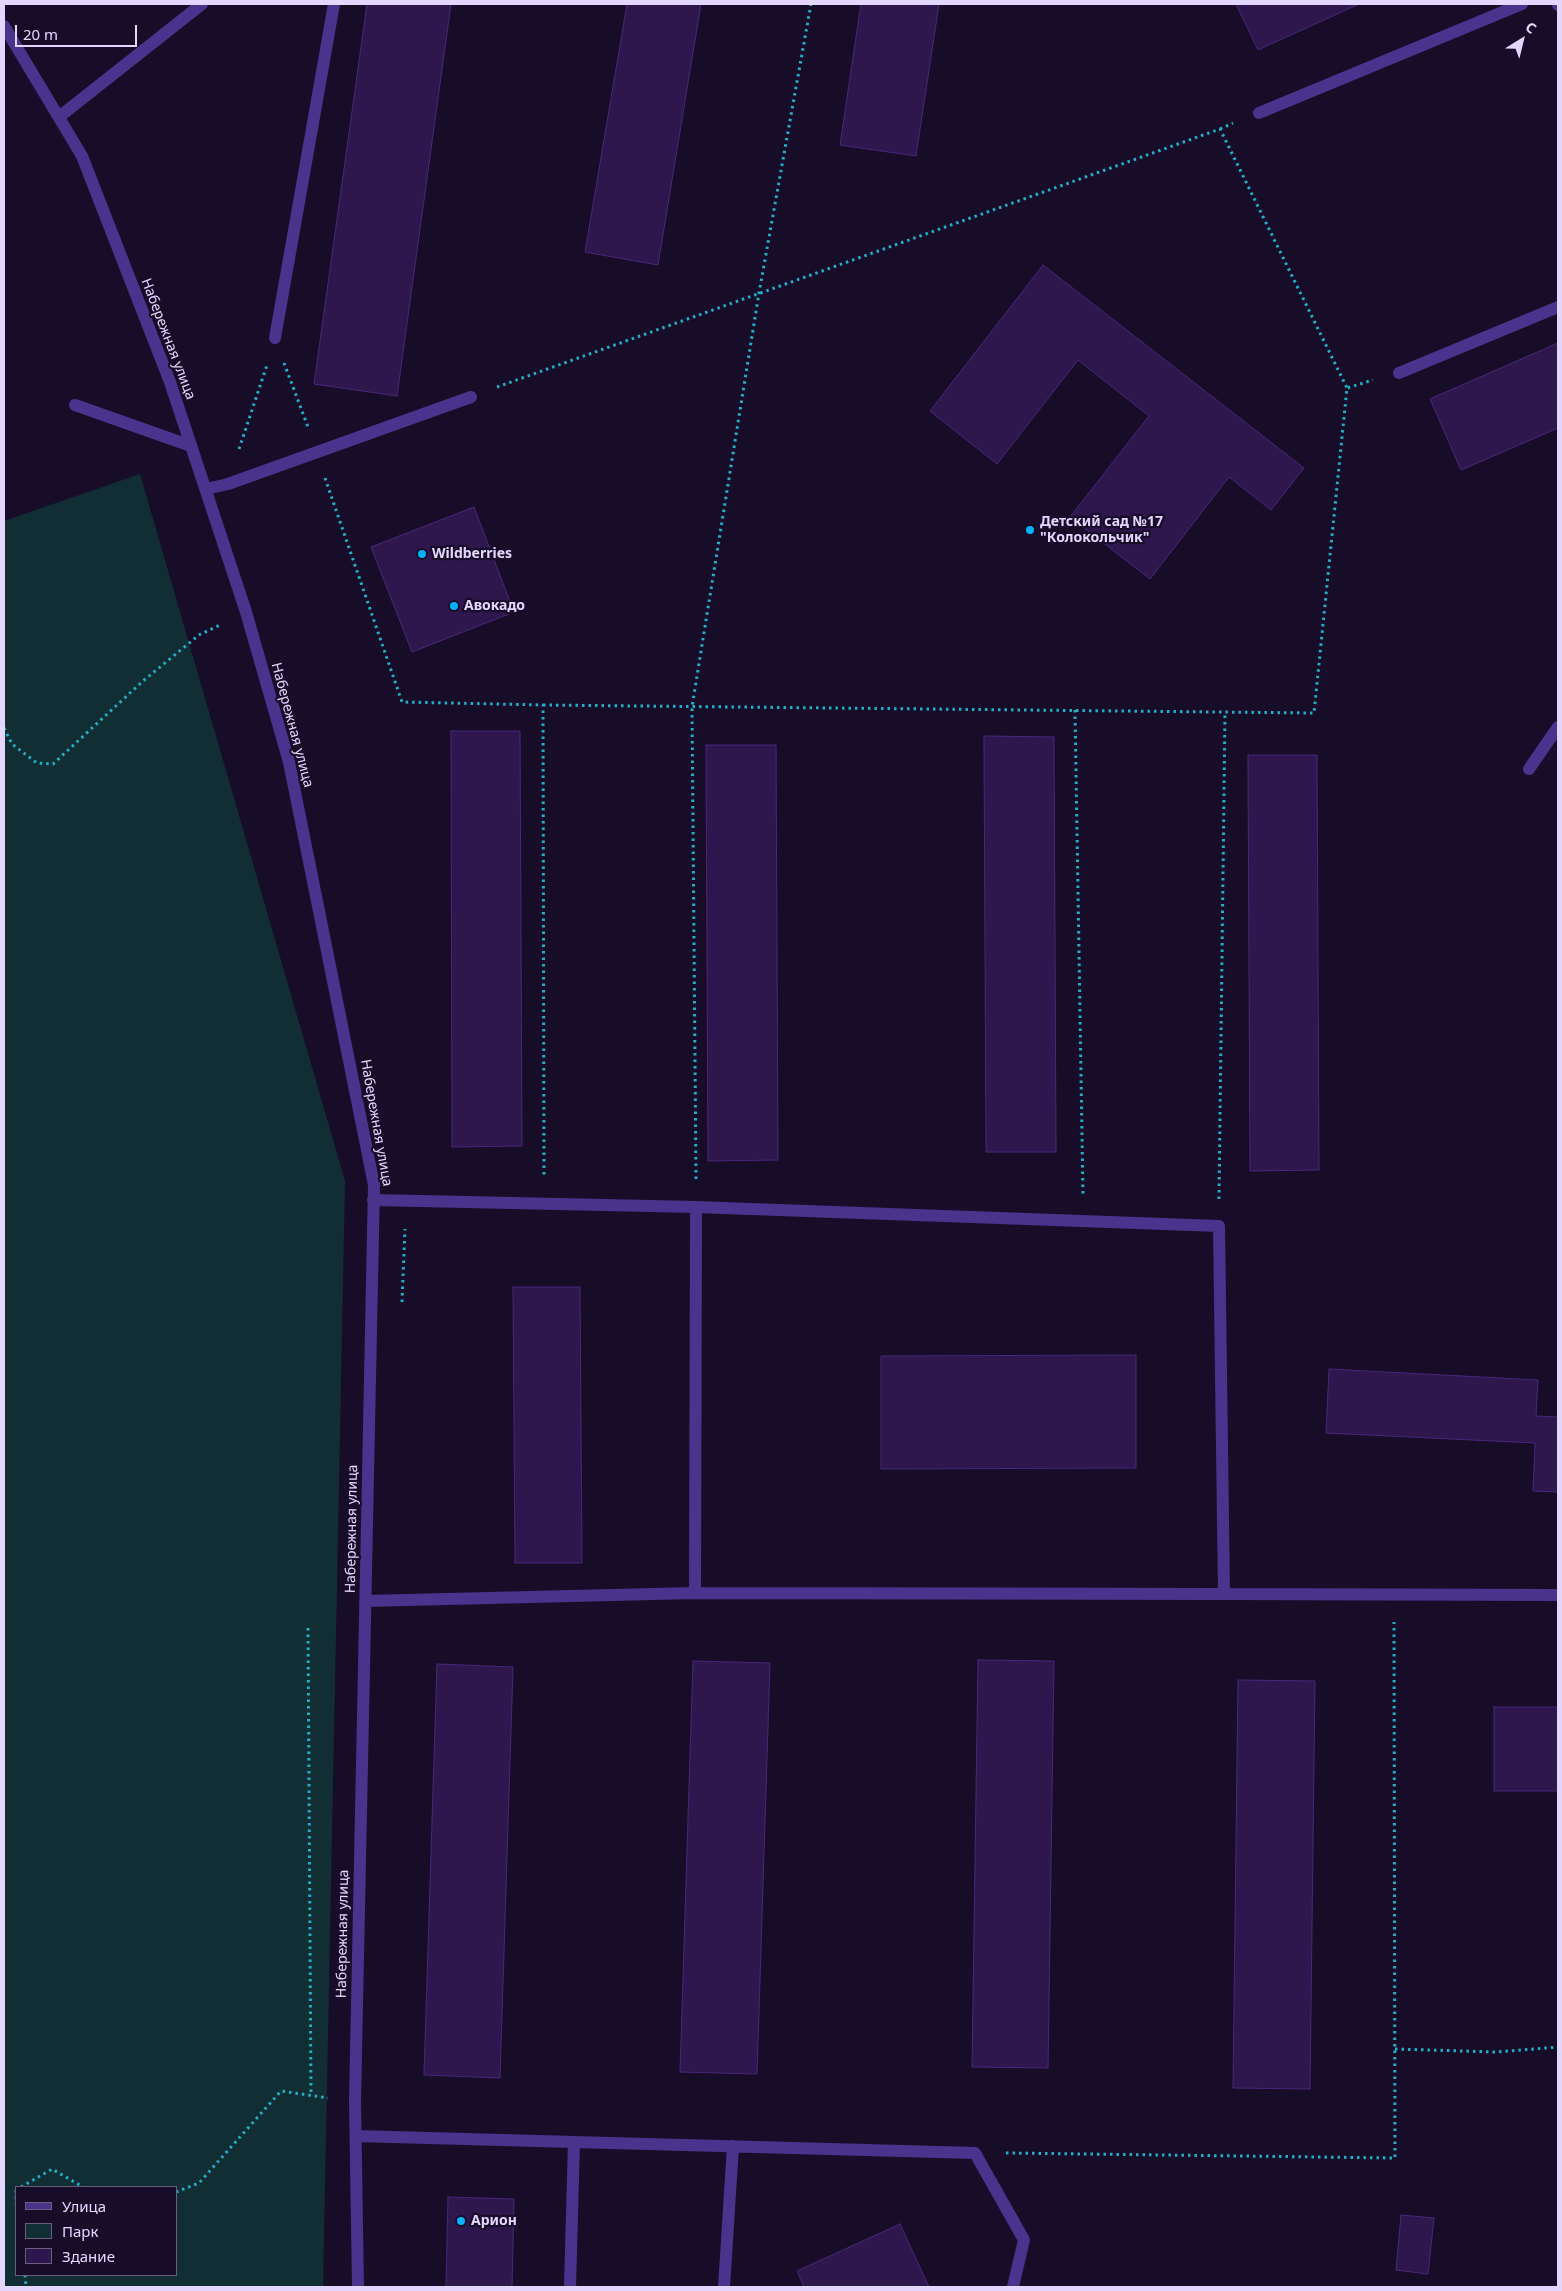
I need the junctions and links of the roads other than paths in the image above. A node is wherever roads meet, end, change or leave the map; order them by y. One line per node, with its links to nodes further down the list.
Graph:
1 (202, 4): 6 (street)
2 (334, 4): 8 (street)
3 (1522, 4): 5 (street)
4 (4, 26): 6 (street, Набережная улица)
5 (1259, 113)
6 (59, 117): 12 (street, Набережная улица)
7 (1558, 307): 9 (street)
8 (276, 338)
9 (1399, 373)
10 (470, 396): 13 (street)
11 (75, 405): 12 (street)
12 (192, 446): 13 (street, Набережная улица)
13 (206, 489): 16 (street, Набережная улица)
14 (1558, 727): 15 (street)
15 (1529, 769)
16 (373, 1200): 17 (street); 21 (street, Набережная улица)
17 (696, 1207): 18 (street); 19 (street)
18 (695, 1593): 19 (street); 21 (street)
19 (1224, 1594): 20 (street)
20 (1558, 1595)
21 (366, 1600): 22 (street, Набережная улица)
22 (356, 2136): 23 (street); 25 (street, Набережная улица)
23 (574, 2142): 24 (street); 26 (street)
24 (733, 2146): 27 (street); 28 (street)
25 (358, 2287)
26 (570, 2287)
27 (724, 2287)
28 (1013, 2287)

